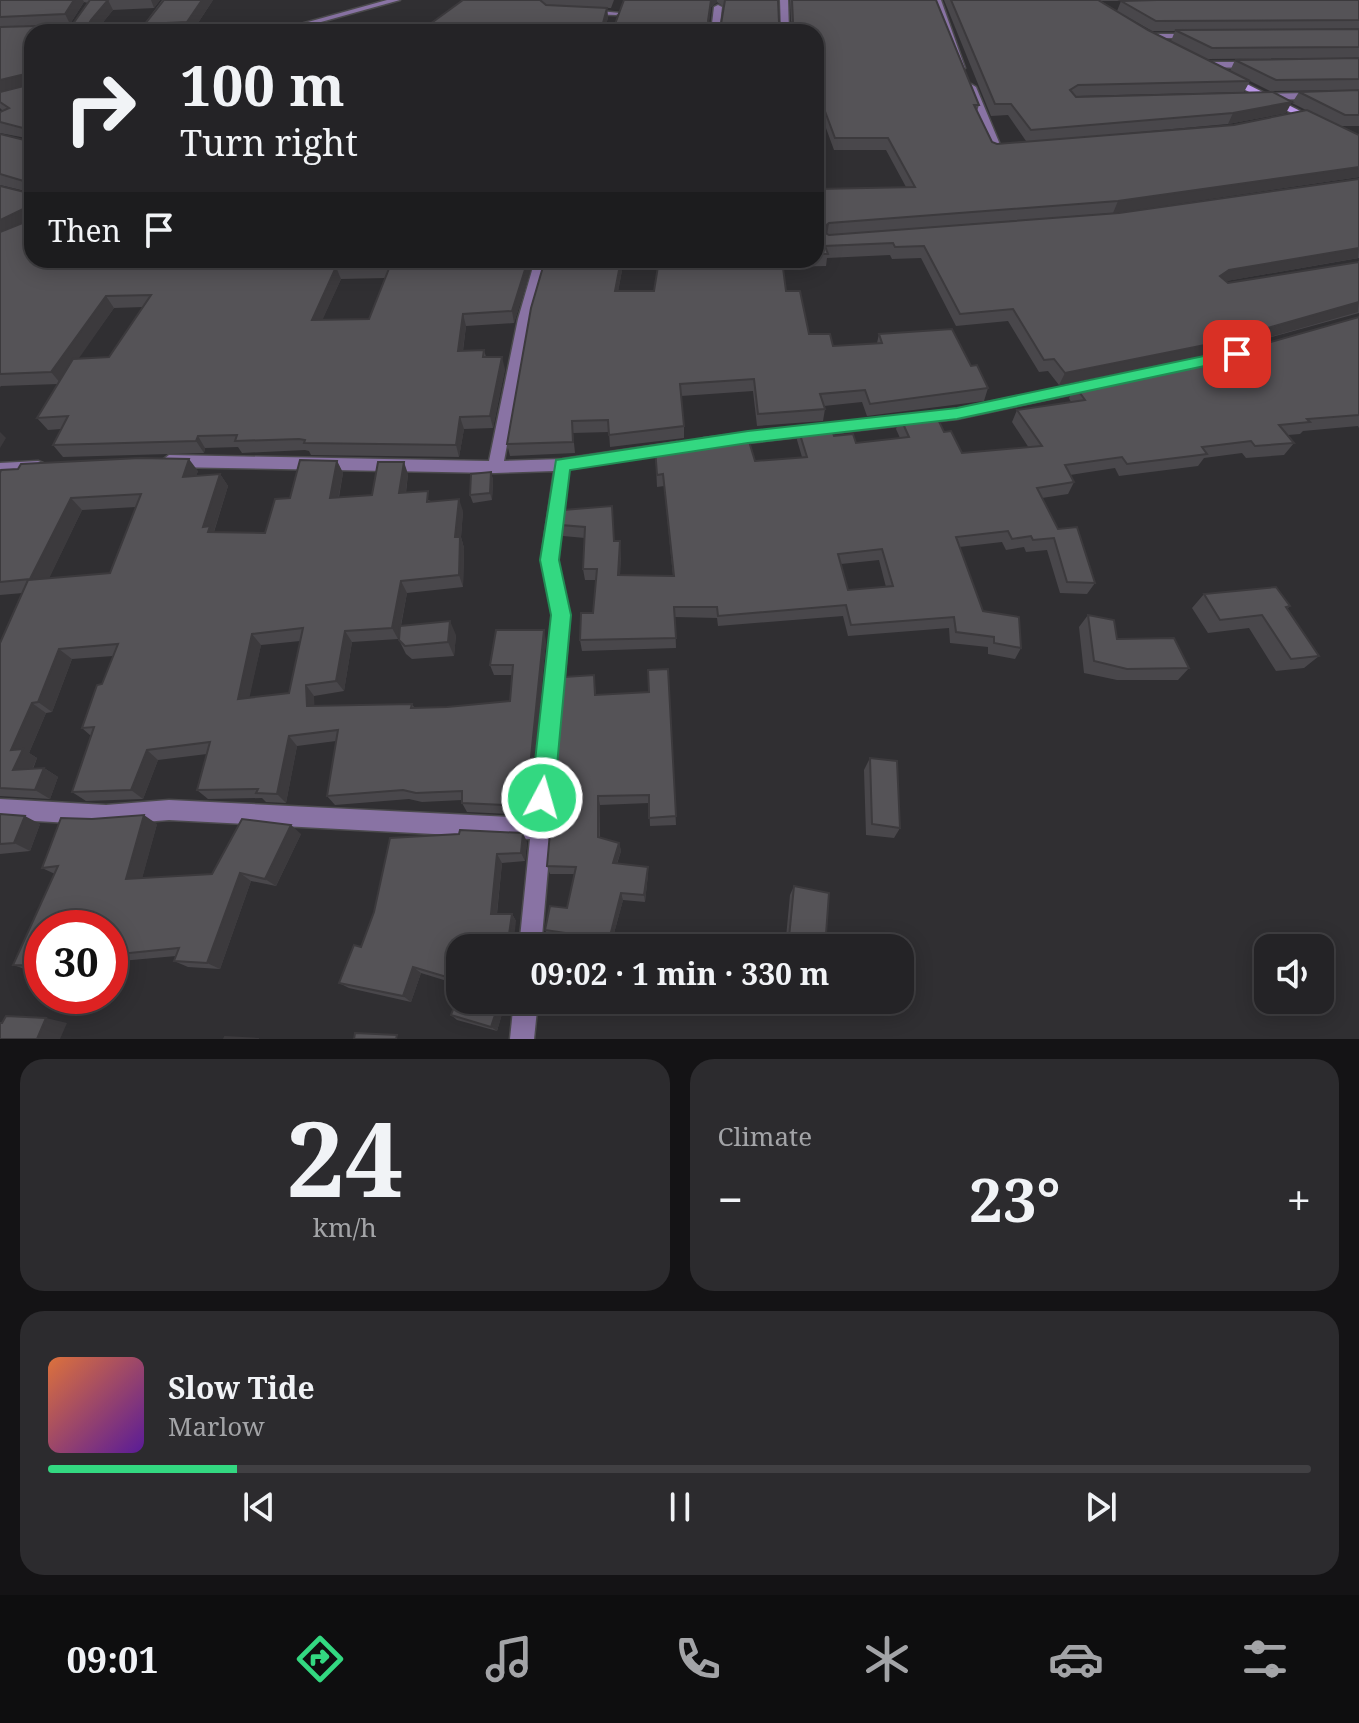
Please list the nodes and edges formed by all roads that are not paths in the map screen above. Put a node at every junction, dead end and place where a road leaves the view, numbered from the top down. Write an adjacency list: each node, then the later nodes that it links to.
1 (168, 0): 9 (street)
2 (396, 0): 10 (street)
3 (621, 0): 8 (street)
4 (784, 0): 13 (street)
5 (937, 0): 26 (street)
6 (718, 7): 12 (street)
7 (575, 11): 8 (street)
8 (616, 13): 11 (street)
9 (150, 24)
10 (306, 24)
11 (612, 24)
12 (716, 24)
13 (785, 24)
14 (1143, 33): 15 (street); 16 (street)
15 (1208, 36)
16 (1175, 51)
17 (1189, 58): 18 (street)
18 (1203, 65): 19 (street); 21 (street)
19 (1265, 65)
20 (1359, 95): 21 (street)
21 (1264, 96): 22 (street); 23 (street)
22 (1237, 97)
23 (1303, 116): 24 (street); 25 (street)
24 (1278, 120)
25 (1325, 126)
26 (1026, 148)
27 (539, 268): 32 (street)
28 (1107, 382): 30 (street)
29 (149, 461): 32 (street)
30 (562, 465): 32 (street); 35 (street)
31 (60, 466): 33 (street)
32 (495, 467)
33 (0, 469)
34 (0, 809): 35 (street)
35 (539, 829): 36 (street)
36 (531, 934)
37 (525, 1014): 38 (street)
38 (522, 1039)

